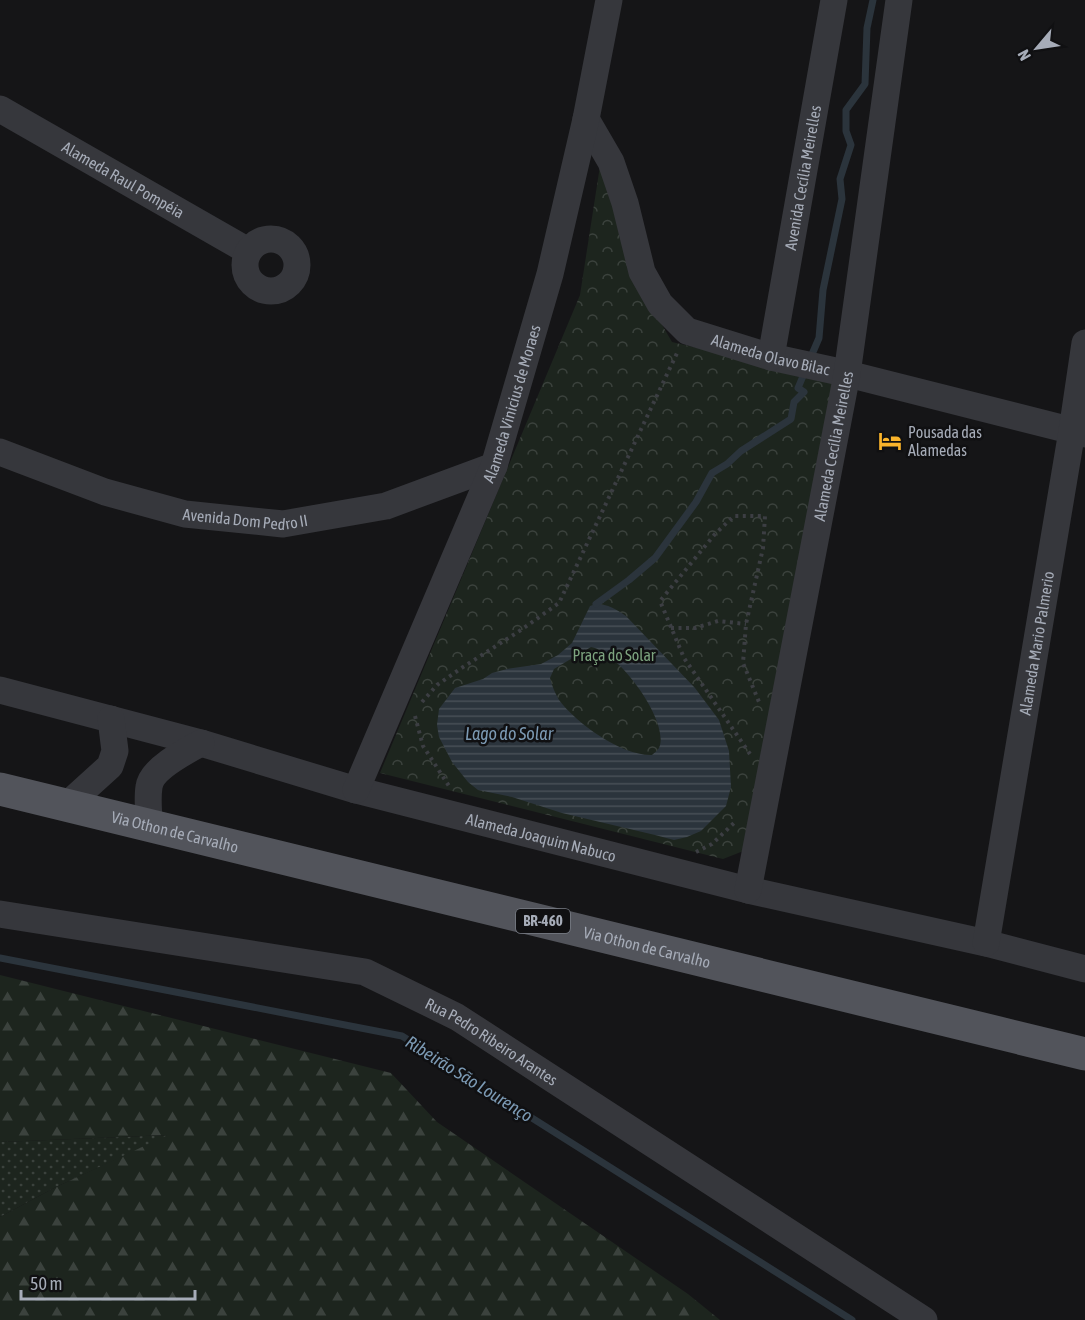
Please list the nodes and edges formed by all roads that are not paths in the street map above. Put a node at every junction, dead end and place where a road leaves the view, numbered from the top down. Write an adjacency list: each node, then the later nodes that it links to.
1 (609, 0): 5 (street, Alameda Vinicius de Moraes)
2 (834, 0): 8 (street, Avenida Cecília Meirelles)
3 (900, 0): 9 (street, Alameda Cecília Meirelles)
4 (0, 109): 6 (street, Alameda Raul Pompéia)
5 (586, 119): 8 (street, Alameda Olavo Bilac); 12 (street, Alameda Vinicius de Moraes)
6 (248, 250)
7 (1085, 343): 10 (street, Alameda Mario Palmerio)
8 (780, 359): 9 (street, Alameda Olavo Bilac)
9 (843, 373): 10 (street, Alameda Olavo Bilac); 20 (street, Alameda Cecília Meirelles)
10 (1079, 433): 22 (street, Alameda Mario Palmerio)
11 (0, 452): 12 (street, Avenida Dom Pedro II)
12 (494, 466): 17 (street, Alameda Vinicius de Moraes)
13 (0, 690): 14 (street, Alameda Joaquim Nabuco)
14 (111, 719): 15 (street, Alameda Joaquim Nabuco); 18 (street)
15 (201, 743): 17 (street, Alameda Joaquim Nabuco); 19 (street)
16 (0, 789): 18 (main road, Via Othon de Carvalho / BR-460)
17 (356, 790): 20 (street, Alameda Joaquim Nabuco)
18 (67, 805): 19 (main road, Via Othon de Carvalho / BR-460)
19 (149, 825): 24 (main road, Via Othon de Carvalho / BR-460)
20 (748, 890): 22 (street, Alameda Joaquim Nabuco)
21 (0, 914): 25 (street, Rua Pedro Ribeiro Arantes)
22 (986, 943): 23 (street, Alameda Joaquim Nabuco)
23 (1085, 969)
24 (1085, 1054)
25 (924, 1320)

